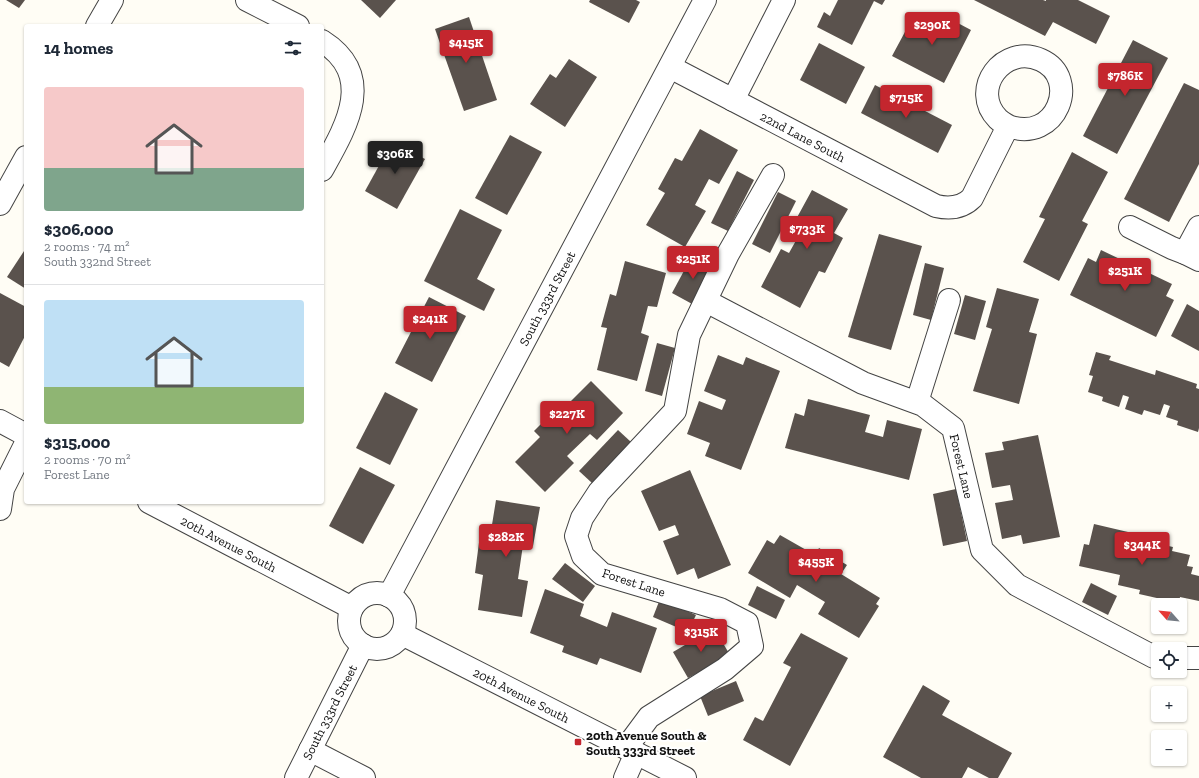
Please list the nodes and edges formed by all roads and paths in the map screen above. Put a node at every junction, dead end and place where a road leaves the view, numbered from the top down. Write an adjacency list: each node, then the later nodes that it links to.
1 (112, 0): 5 (street)
2 (247, 0): 6 (street)
3 (705, 0): 8 (street, South 333rd Street)
4 (784, 0): 9 (street)
5 (98, 24)
6 (294, 24)
7 (324, 43): 12 (street)
8 (670, 67): 9 (street, 22nd Lane South); 26 (street, South 333rd Street)
9 (734, 100): 10 (street, 22nd Lane South)
10 (1008, 126)
11 (24, 160): 14 (street)
12 (324, 167)
13 (773, 175): 19 (street, Forest Lane)
14 (0, 204)
15 (1130, 227): 17 (street)
16 (1199, 227): 17 (street)
17 (1192, 256)
18 (949, 300): 20 (street)
19 (706, 301): 20 (street, Forest Lane); 34 (street, Forest Lane)
20 (917, 402): 30 (street, Forest Lane)
21 (0, 421): 22 (street)
22 (24, 434)
23 (24, 447): 25 (street)
24 (153, 504): 27 (street, 20th Avenue South)
25 (0, 509)
26 (389, 596): 27 (street); 28 (street)
27 (352, 608): 29 (street)
28 (402, 634): 29 (street); 34 (street, 20th Avenue South)
29 (364, 645): 33 (street, South 333rd Street)
30 (1151, 655)
31 (1187, 658): 32 (street)
32 (1199, 658)
33 (310, 750): 35 (street, South 333rd Street); 36 (street)
34 (631, 751): 37 (street); 38 (street, 20th Avenue South)
35 (296, 778)
36 (364, 778)
37 (626, 778)
38 (685, 778)

